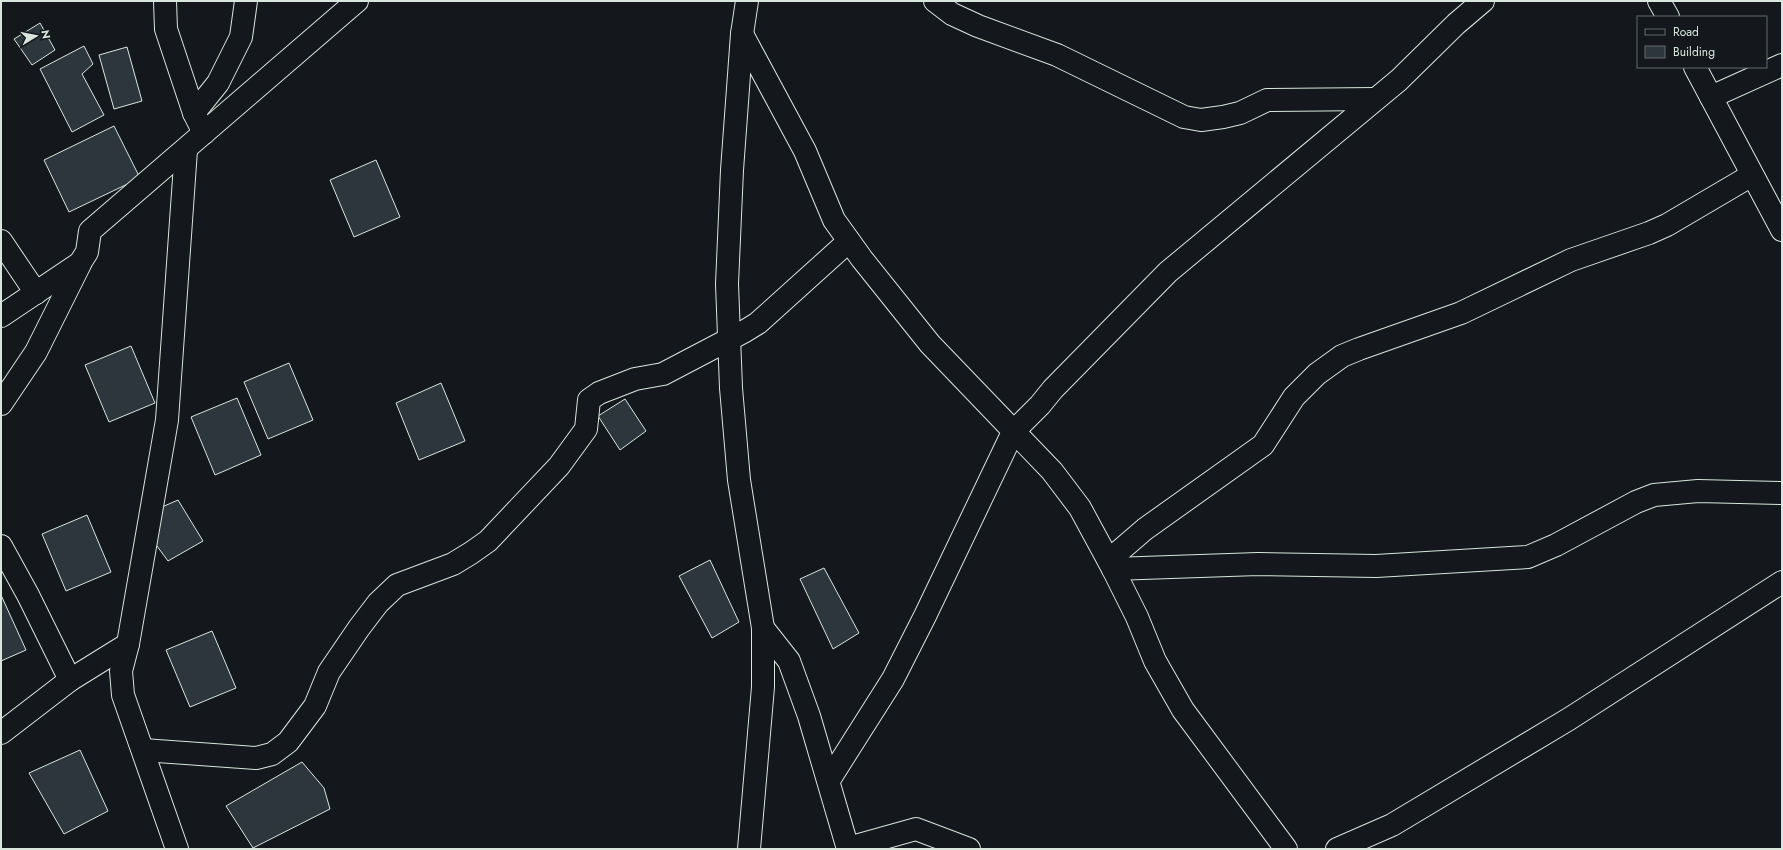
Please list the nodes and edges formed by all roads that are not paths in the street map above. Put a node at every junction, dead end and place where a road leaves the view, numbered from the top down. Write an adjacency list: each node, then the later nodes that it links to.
1 (165, 1): 12 (street)
2 (246, 1): 12 (street)
3 (357, 1): 13 (street)
4 (747, 1): 7 (street)
5 (934, 1): 11 (street)
6 (1483, 1): 11 (street)
7 (742, 34): 18 (street); 22 (street)
8 (1782, 65): 10 (street)
9 (1696, 68): 10 (street)
10 (1711, 97): 15 (street)
11 (1375, 100): 24 (street)
12 (194, 113): 13 (street)
13 (204, 133): 14 (street)
14 (186, 150): 19 (street); 30 (street)
15 (1752, 175): 16 (street); 27 (street)
16 (1780, 223)
17 (1, 241): 20 (street)
18 (849, 241): 22 (street); 24 (street)
19 (80, 263): 20 (street); 23 (street)
20 (36, 293): 21 (street)
21 (1, 316)
22 (729, 339): 29 (street); 33 (street)
23 (1, 404)
24 (1013, 432): 27 (street); 34 (street)
25 (1782, 493): 27 (street)
26 (1, 546): 31 (street)
27 (1111, 564): 39 (street)
28 (1782, 582): 40 (street)
29 (763, 628): 34 (street); 37 (street)
30 (128, 644): 31 (street); 33 (street)
31 (70, 680): 32 (street)
32 (1, 733)
33 (143, 750): 36 (street)
34 (829, 780): 35 (street)
35 (848, 848): 38 (street)
36 (177, 849)
37 (749, 849)
38 (969, 849)
39 (1286, 849)
40 (1337, 849)

